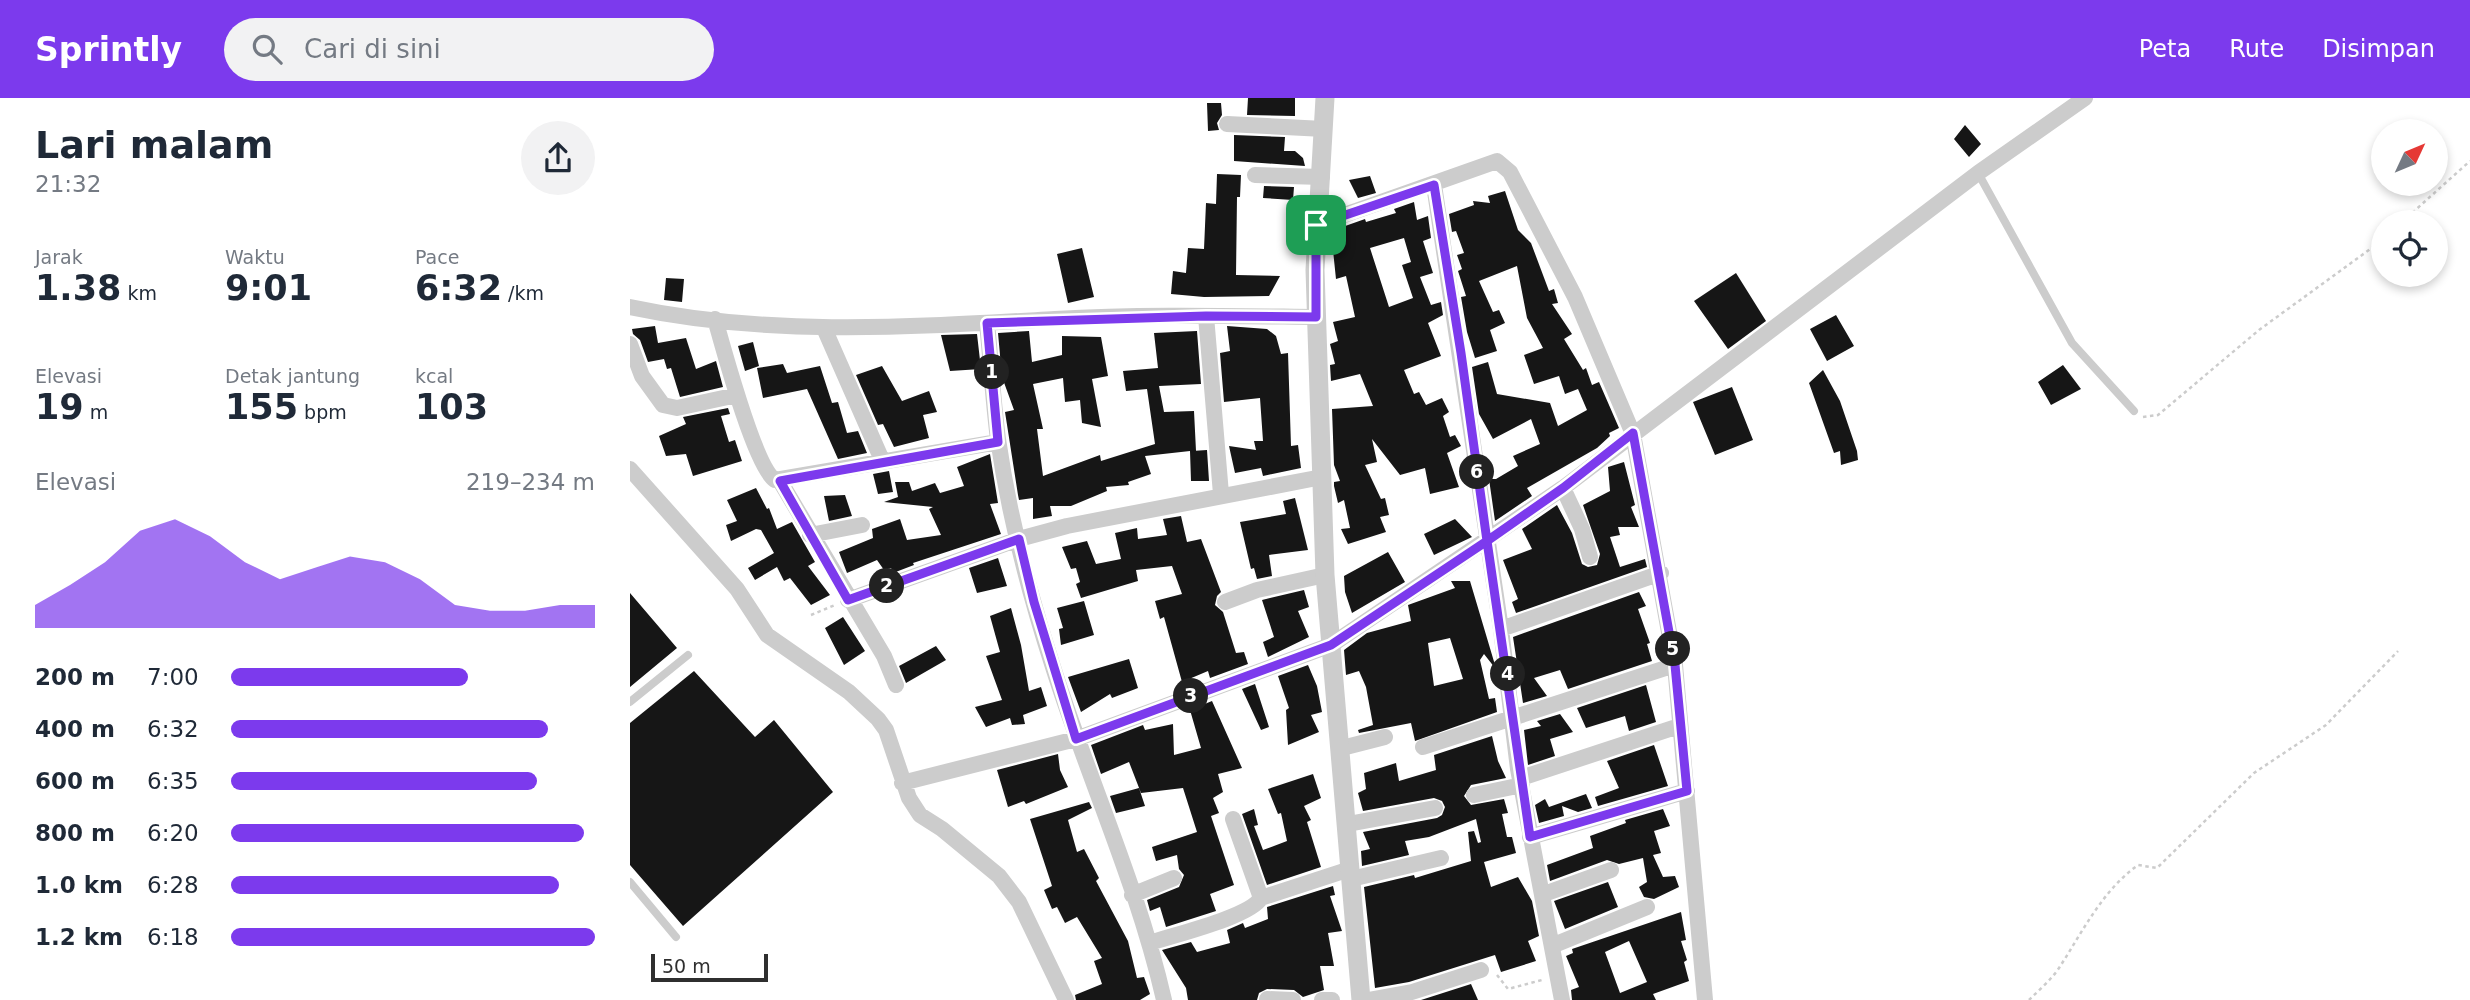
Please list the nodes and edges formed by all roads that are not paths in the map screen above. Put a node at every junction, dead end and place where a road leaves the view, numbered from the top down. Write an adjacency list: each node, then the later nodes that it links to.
1 (1325, 98): 4 (street)
2 (2085, 98): 5 (street)
3 (1227, 124): 4 (street)
4 (1324, 129): 7 (street)
5 (1978, 173): 18 (lane); 19 (street)
6 (1255, 175): 7 (street)
7 (1322, 177): 9 (street)
8 (1434, 185): 9 (street); 19 (street); 30 (street)
9 (1316, 225): 12 (street)
10 (630, 307): 13 (street)
11 (1206, 316): 12 (street); 14 (street); 26 (street)
12 (1316, 317): 23 (street)
13 (715, 319): 15 (street); 17 (street)
14 (987, 323): 15 (street); 20 (street)
15 (824, 328): 21 (street)
16 (630, 344): 17 (street)
17 (737, 396): 24 (street)
18 (2134, 411)
19 (1633, 433): 25 (street); 32 (street)
20 (998, 442): 21 (street); 29 (street)
21 (882, 460): 24 (street)
22 (630, 469): 49 (street)
23 (1322, 477): 26 (street); 33 (street)
24 (780, 481): 28 (street)
25 (1563, 488): 30 (street); 31 (street)
26 (1221, 494): 29 (street)
27 (862, 525): 28 (street)
28 (810, 535): 34 (street)
29 (1019, 539): 34 (street); 45 (street)
30 (1487, 541): 36 (street); 37 (street)
31 (1590, 557)
32 (1661, 573): 36 (street); 39 (street)
33 (1325, 575): 35 (street); 37 (street)
34 (848, 600): 40 (street)
35 (1224, 602)
36 (1501, 629): 42 (street)
37 (1331, 645): 45 (street); 47 (street)
38 (688, 655): 41 (lane)
39 (1675, 665): 42 (street); 43 (street)
40 (897, 685)
41 (630, 702)
42 (1513, 720): 46 (street); 48 (street)
43 (1679, 726): 48 (street); 50 (street)
44 (1385, 737): 47 (street)
45 (1076, 739): 49 (street); 62 (street)
46 (1423, 747)
47 (1342, 748): 54 (street)
48 (1521, 782): 51 (street); 55 (street)
49 (902, 783): 70 (street)
50 (1687, 791): 55 (street); 78 (street)
51 (1474, 795)
52 (1435, 808): 54 (street)
53 (1233, 819): 63 (street)
54 (1348, 824): 58 (street)
55 (1530, 837): 61 (street)
56 (1441, 858): 58 (street)
57 (1611, 870): 61 (street)
58 (1351, 874): 63 (street); 75 (street)
59 (1174, 878): 62 (street)
60 (630, 882): 65 (lane)
61 (1544, 894): 67 (street)
62 (1132, 895): 66 (street)
63 (1261, 898): 66 (street)
64 (1647, 907): 67 (street)
65 (676, 937)
66 (1150, 943): 71 (street)
67 (1554, 945): 77 (street)
68 (1481, 970): 76 (street)
69 (1267, 999): 72 (street)
70 (1066, 1000)
71 (1164, 1000)
72 (1293, 1000)
73 (1322, 1000): 74 (street)
74 (1332, 1000)
75 (1361, 1000)
76 (1368, 1000)
77 (1562, 1000)
78 (1705, 1000)

